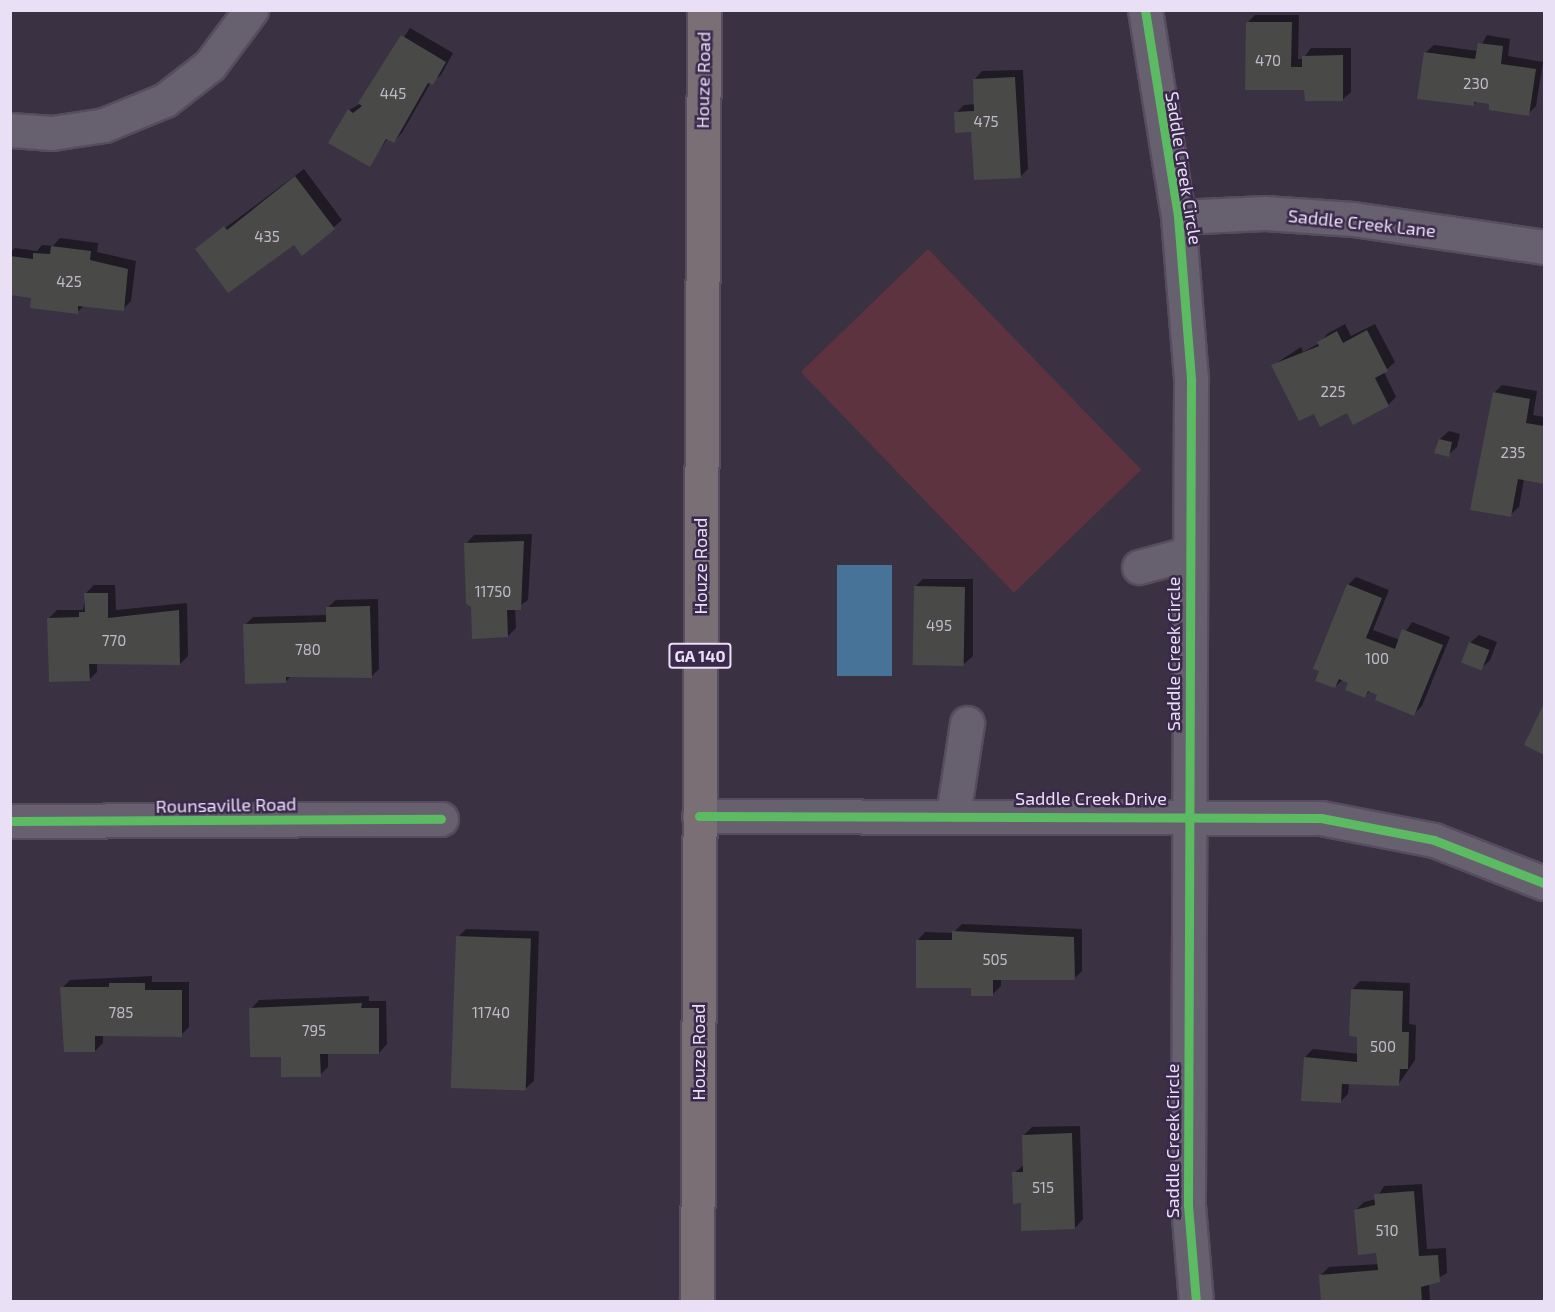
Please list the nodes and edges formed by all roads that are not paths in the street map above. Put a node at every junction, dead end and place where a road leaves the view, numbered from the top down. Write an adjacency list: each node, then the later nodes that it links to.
1 (251, 10): 4 (street)
2 (704, 10): 12 (main road, Houze Road / GA 140)
3 (1145, 10): 5 (street, Saddle Creek Circle)
4 (10, 130)
5 (1178, 217): 6 (street, Saddle Creek Lane); 7 (street, Saddle Creek Circle)
6 (1545, 247)
7 (1190, 553): 8 (street); 11 (street, Saddle Creek Circle)
8 (1139, 567)
9 (968, 723): 10 (street)
10 (953, 815): 11 (street, Saddle Creek Drive); 12 (street, Saddle Creek Drive)
11 (1189, 815): 15 (street, Saddle Creek Drive); 17 (street, Saddle Creek Circle)
12 (699, 816): 16 (main road, Houze Road / GA 140)
13 (441, 819): 14 (street, Rounsaville Road)
14 (10, 821)
15 (1545, 883)
16 (697, 1302)
17 (1196, 1302)

